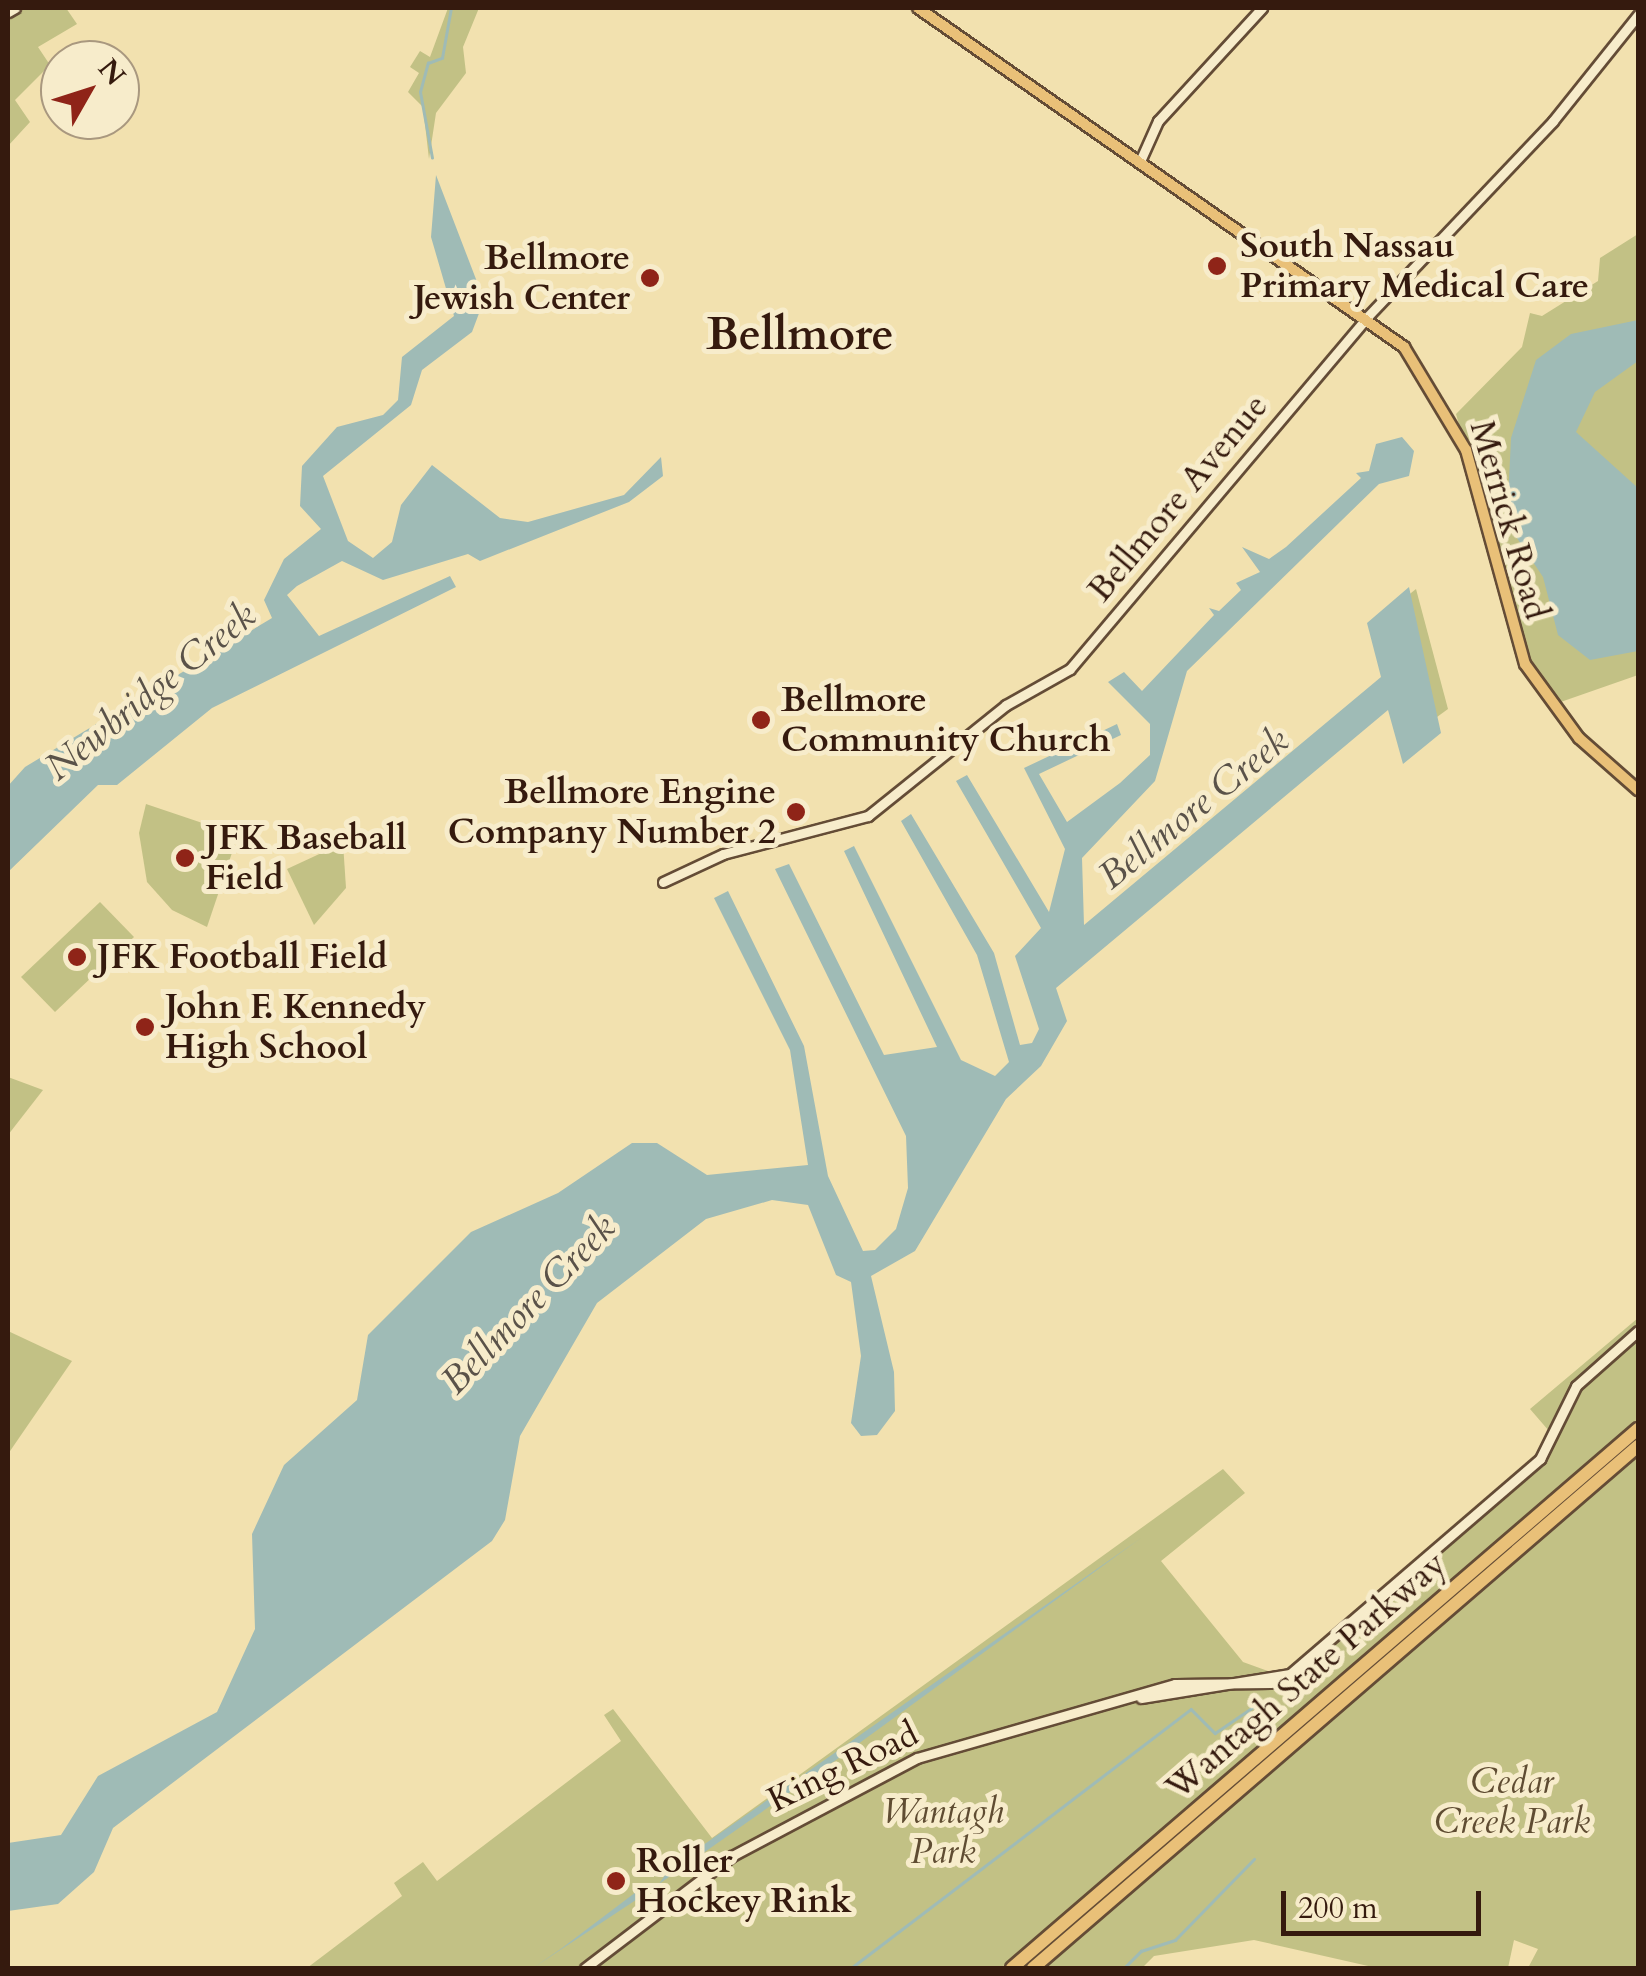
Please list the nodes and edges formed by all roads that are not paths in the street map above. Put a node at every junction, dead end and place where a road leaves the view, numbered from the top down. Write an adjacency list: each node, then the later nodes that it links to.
1 (15, 8): 4 (street)
2 (918, 8): 6 (main road, Merrick Road)
3 (1262, 8): 6 (street)
4 (8, 12)
5 (1638, 15): 7 (street, Bellmore Avenue)
6 (1141, 159): 7 (main road, Merrick Road)
7 (1369, 315): 8 (main road, Merrick Road); 9 (street, Bellmore Avenue)
8 (1638, 790)
9 (664, 882)
10 (1638, 1331): 13 (street, King Road)
11 (1638, 1429): 14 (highway, Wantagh State Parkway)
12 (1638, 1446): 15 (highway, Wantagh State Parkway)
13 (585, 1968)
14 (1012, 1968)
15 (1032, 1968)

